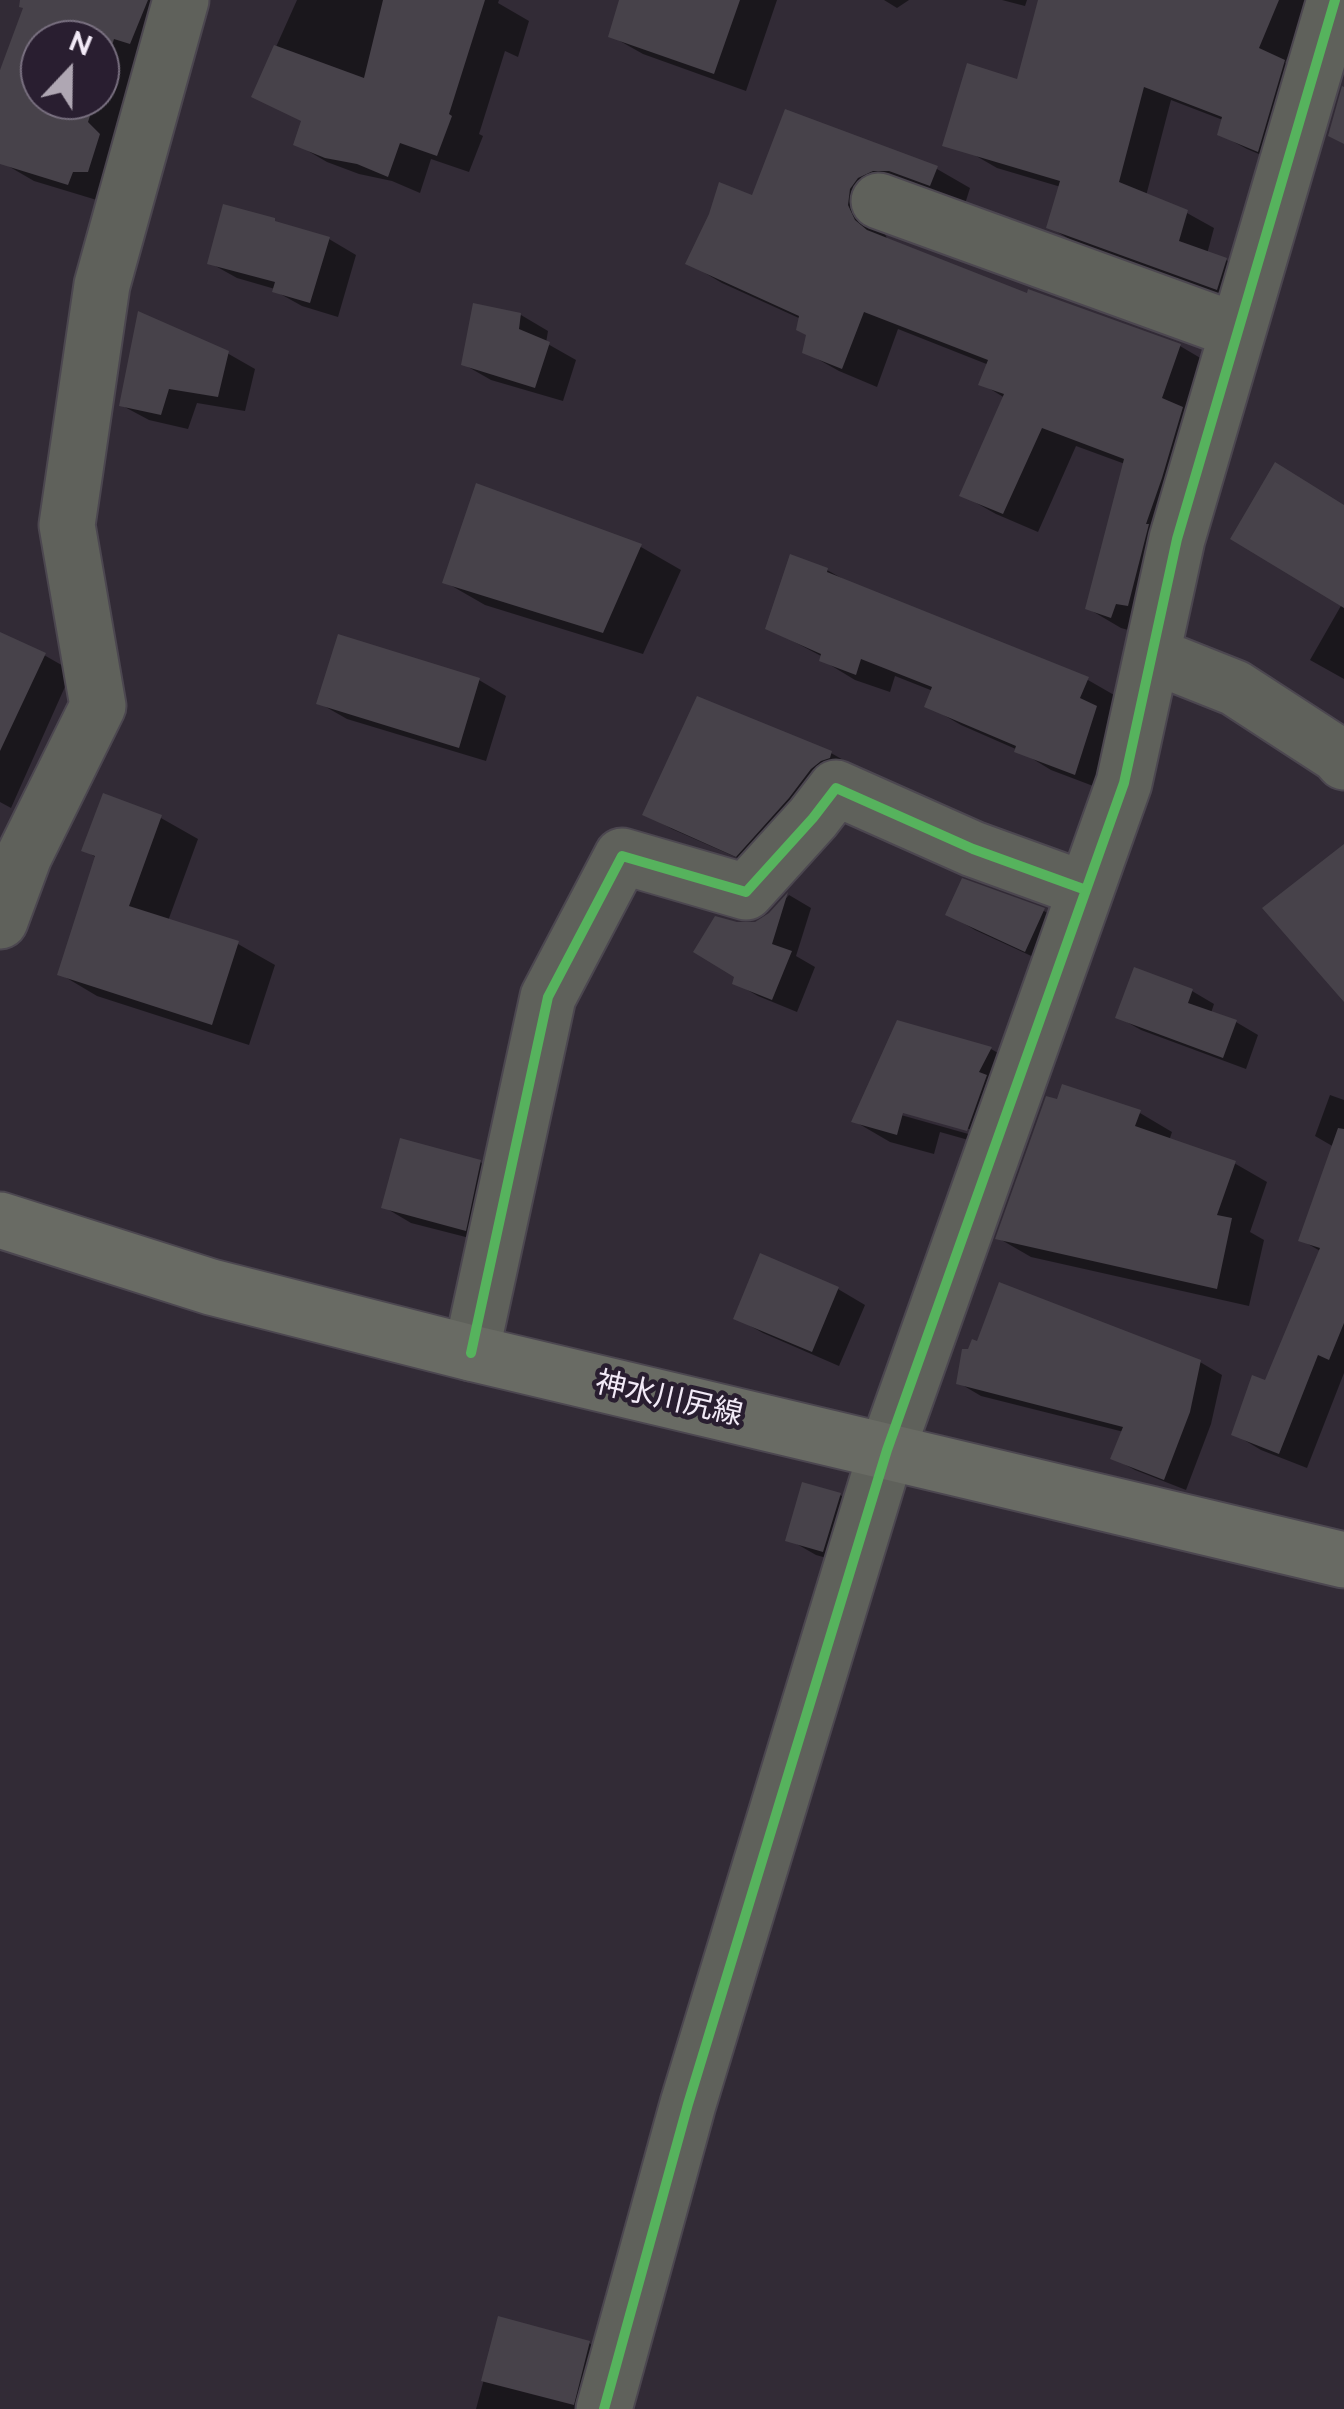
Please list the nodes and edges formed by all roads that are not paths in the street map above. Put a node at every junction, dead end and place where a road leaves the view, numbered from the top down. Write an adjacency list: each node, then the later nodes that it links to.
1 (182, 0): 8 (street)
2 (1335, 0): 4 (street)
3 (879, 201): 4 (street)
4 (1237, 330): 5 (street)
5 (1152, 655): 6 (street); 7 (street)
6 (1344, 762)
7 (1086, 890): 10 (street); 11 (street)
8 (0, 920)
9 (0, 1220): 10 (main road, 神水川尻線)
10 (472, 1353): 11 (main road, 神水川尻線)
11 (886, 1450): 12 (main road, 神水川尻線); 13 (street)
12 (1344, 1560)
13 (604, 2409)

